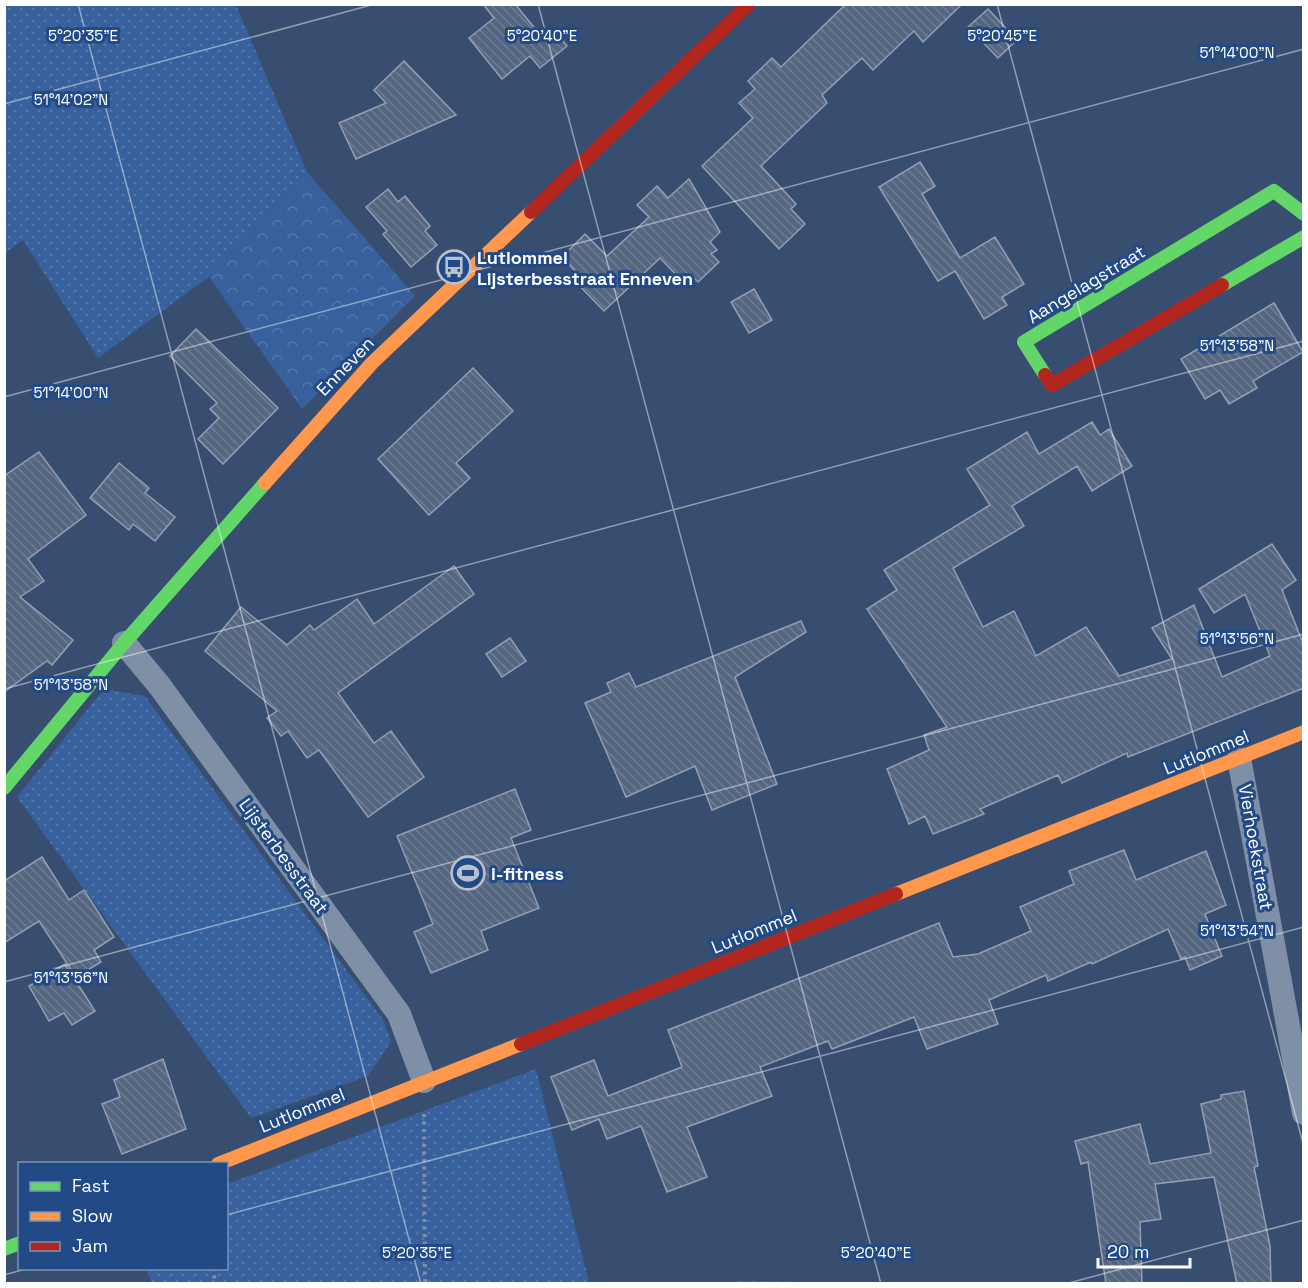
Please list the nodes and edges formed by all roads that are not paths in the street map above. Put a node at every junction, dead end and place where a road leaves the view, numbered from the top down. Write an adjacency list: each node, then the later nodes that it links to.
1 (749, 4): 4 (street, Enneven)
2 (1304, 214): 3 (street, Aangelagstraat)
3 (1304, 237)
4 (124, 643): 7 (street, Enneven); 8 (street, Lijsterbesstraat)
5 (1304, 732): 6 (street, Lutlommel)
6 (1239, 758): 8 (street, Lutlommel); 9 (street, Vierhoekstraat)
7 (4, 788)
8 (424, 1081): 10 (street, Lutlommel)
9 (1304, 1113)
10 (223, 1162)

